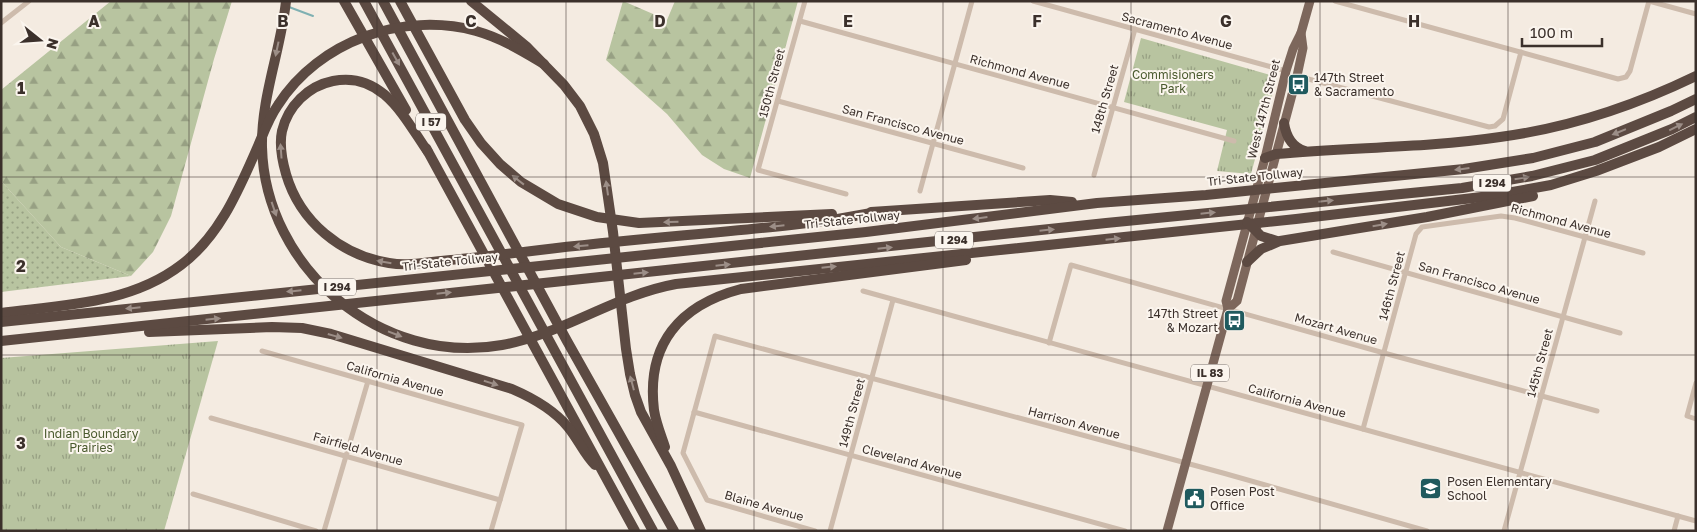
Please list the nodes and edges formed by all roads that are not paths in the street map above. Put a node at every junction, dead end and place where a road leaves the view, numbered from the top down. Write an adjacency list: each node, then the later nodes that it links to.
1 (28, 1): 16 (street)
2 (286, 1): 50 (highway, one-way to 50)
3 (344, 1): 34 (highway)
4 (364, 1): 91 (highway, I 57, one-way to 91)
5 (383, 1): 92 (highway, I 57)
6 (400, 1): 44 (highway, one-way to 6)
7 (471, 1): 20 (highway)
8 (805, 1): 15 (street, 150th Street)
9 (972, 1): 21 (street)
10 (1033, 1): 17 (street, Sacramento Avenue)
11 (1310, 1): 18 (main road, West 147th Street / IL 83)
12 (1335, 1): 19 (street)
13 (1649, 1): 14 (street); 19 (street)
14 (1696, 14)
15 (800, 21): 21 (street, Richmond Avenue); 26 (street, 150th Street)
16 (1, 23)
17 (1135, 29): 22 (street, Sacramento Avenue); 27 (street, 148th Street)
18 (1302, 33): 22 (main road, West 147th Street / IL 83); 23 (main road, West 147th Street / IL 83)
19 (1522, 52): 23 (street)
20 (544, 64): 58 (highway); 76 (highway, one-way to 20)
21 (955, 64): 27 (street, Richmond Avenue); 32 (street)
22 (1286, 71): 36 (main road, West 147th Street / IL 83)
23 (1297, 76): 29 (main road, West 147th Street / IL 83)
24 (1696, 76): 33 (highway)
25 (1696, 99): 43 (highway, Tri-State Tollway / I 294, one-way to 43)
26 (778, 101): 32 (street, San Francisco Avenue); 41 (street, 150th Street)
27 (1113, 108): 31 (street, Richmond Avenue); 39 (street, 148th Street)
28 (1696, 117): 61 (highway, I 294, one-way to 28)
29 (1284, 123): 33 (highway); 35 (main road, West 147th Street / IL 83)
30 (1696, 129): 38 (highway)
31 (1234, 142)
32 (933, 144): 37 (street, San Francisco Avenue); 40 (street)
33 (1308, 151): 35 (highway)
34 (428, 152): 44 (highway, one-way to 34); 82 (highway)
35 (1276, 154): 36 (highway); 46 (main road, West 147th Street / IL 83)
36 (1265, 158): 45 (main road, West 147th Street / IL 83)
37 (1023, 168)
38 (1596, 171): 49 (highway, one-way to 38); 50 (highway, one-way to 38)
39 (1094, 175)
40 (920, 191)
41 (846, 194)
42 (1595, 200): 48 (street, 145th Street)
43 (1098, 203): 44 (highway); 60 (highway, Tri-State Tollway / I 294, one-way to 60)
44 (877, 212)
45 (1247, 222): 46 (highway); 57 (main road, West 147th Street / IL 83)
46 (1256, 231): 49 (highway); 53 (main road, West 147th Street / IL 83)
47 (1416, 234): 48 (street, Richmond Avenue); 54 (street, 146th Street)
48 (1585, 237): 52 (street, Richmond Avenue); 59 (street, 145th Street)
49 (1280, 241): 53 (highway)
50 (1058, 244): 76 (highway)
51 (1333, 252): 54 (street, San Francisco Avenue)
52 (1643, 254)
53 (1247, 262): 57 (main road, West 147th Street / IL 83)
54 (1406, 273): 59 (street, San Francisco Avenue); 66 (street, 146th Street)
55 (863, 291): 56 (street, California Avenue)
56 (893, 300): 64 (street, California Avenue); 67 (street, 149th Street)
57 (1228, 309): 64 (street, Mozart Avenue); 66 (street, Mozart Avenue); 70 (main road, West 147th Street / IL 83)
58 (1, 313)
59 (1563, 317): 62 (street, San Francisco Avenue); 71 (street, 145th Street)
60 (1, 322)
61 (78, 333): 63 (highway, I 294); 82 (highway, one-way to 82)
62 (1620, 333)
63 (1, 341)
64 (1049, 343): 70 (street, California Avenue)
65 (262, 351): 68 (street, California Avenue)
66 (1384, 353): 71 (street, Mozart Avenue); 77 (street, 146th Street)
67 (872, 379): 73 (street, Harrison Avenue); 78 (street, 149th Street); 80 (street, Harrison Avenue)
68 (368, 381): 79 (street); 84 (street, California Avenue)
69 (1696, 383): 75 (street)
70 (1207, 386): 77 (street, California Avenue); 80 (main road, West 147th Street / IL 83)
71 (1541, 395): 72 (street, Mozart Avenue); 81 (street, 145th Street)
72 (1597, 410)
73 (694, 412): 78 (street, Cleveland Avenue); 94 (street, Blaine Avenue)
74 (211, 418): 79 (street, Fairfield Avenue)
75 (1696, 418)
76 (653, 427): 93 (highway)
77 (1363, 429): 81 (street, California Avenue)
78 (850, 455): 95 (street, 149th Street); 96 (street, Cleveland Avenue)
79 (346, 456): 84 (street, Fairfield Avenue); 88 (street)
80 (1185, 463): 97 (main road, West 147th Street / IL 83); 98 (street, Harrison Avenue)
81 (1520, 472): 85 (street, California Avenue); 99 (street, 145th Street)
82 (605, 474): 90 (highway)
83 (193, 494): 87 (street)
84 (500, 500): 89 (street)
85 (1678, 516): 86 (street, California Avenue); 100 (street)
86 (1696, 521)
87 (316, 531)
88 (324, 531)
89 (491, 531)
90 (635, 531)
91 (653, 531)
92 (674, 531)
93 (701, 531)
94 (815, 531)
95 (830, 531)
96 (1125, 531)
97 (1167, 531)
98 (1427, 531)
99 (1504, 531)
100 (1674, 531)

